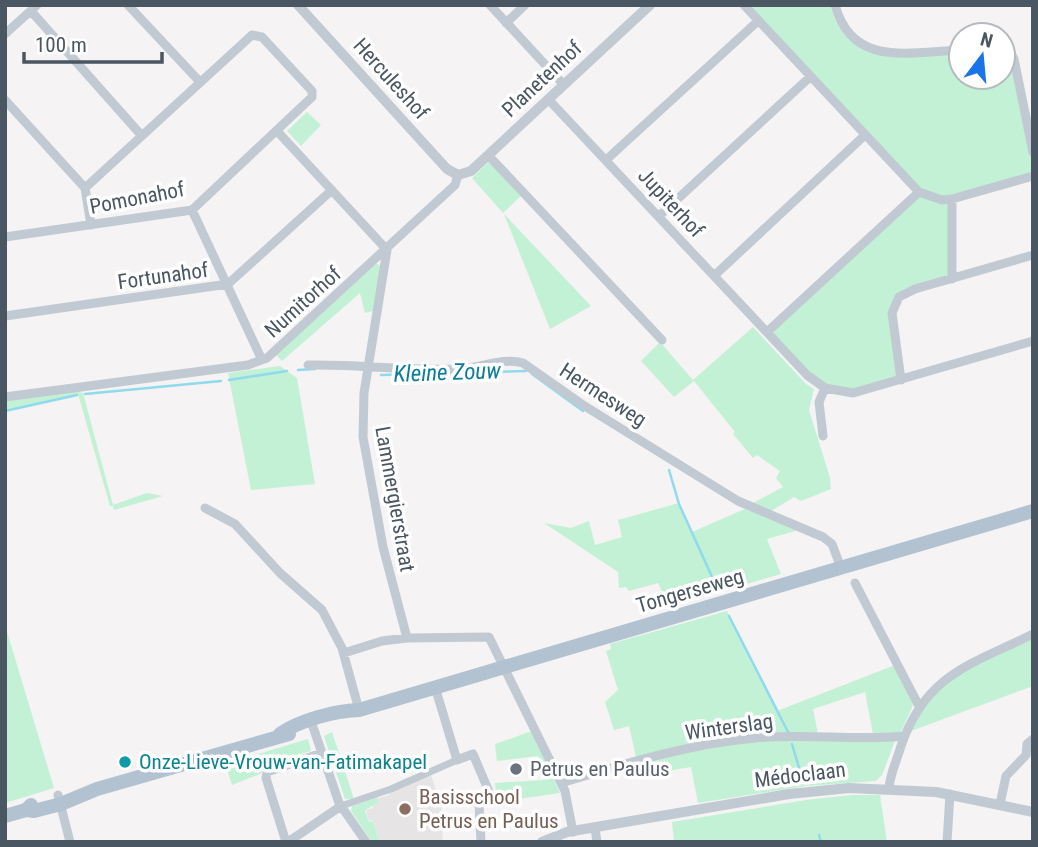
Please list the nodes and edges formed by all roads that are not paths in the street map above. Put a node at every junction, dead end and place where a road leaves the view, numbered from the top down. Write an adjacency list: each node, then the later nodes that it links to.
1 (128, 5): 15 (street)
2 (298, 5): 25 (street, Herculeshof)
3 (490, 5): 10 (street)
4 (525, 5): 10 (street)
5 (650, 5): 16 (street, Planetenhof)
6 (744, 5): 9 (street)
7 (835, 5): 12 (street)
8 (34, 8): 11 (street); 21 (street)
9 (758, 21): 14 (street); 24 (street)
10 (506, 23): 16 (street)
11 (5, 34)
12 (947, 51)
13 (1017, 74): 22 (street)
14 (810, 77): 20 (street); 32 (street)
15 (200, 82): 19 (street, Pomonahof); 21 (street)
16 (564, 85): 17 (street, Planetenhof)
17 (548, 99): 23 (street, Planetenhof); 24 (street, Jupiterhof)
18 (5, 100): 27 (street)
19 (277, 131): 28 (street); 31 (street, Pomonahof)
20 (865, 135): 29 (street); 37 (street)
21 (142, 136): 27 (street)
22 (1033, 152)
23 (488, 155): 25 (street, Planetenhof); 42 (street)
24 (606, 160): 32 (street, Jupiterhof)
25 (458, 174): 35 (street, Numitorhof)
26 (1033, 176): 30 (street)
27 (85, 188): 33 (street)
28 (332, 190): 35 (street); 39 (street, Fortunahof)
29 (919, 192): 30 (street); 41 (street)
30 (952, 199): 38 (street)
31 (192, 210): 33 (street, Pomonahof); 39 (street)
32 (659, 216): 37 (street, Jupiterhof)
33 (91, 225): 34 (street, Pomonahof)
34 (5, 237)
35 (387, 250): 44 (street, Numitorhof); 46 (street, Lammergierstraat)
36 (1033, 255): 38 (street)
37 (715, 275): 41 (street, Jupiterhof)
38 (952, 279): 47 (street)
39 (228, 284): 40 (street, Fortunahof); 44 (street)
40 (5, 316)
41 (767, 332): 48 (street, Jupiterhof)
42 (662, 340)
43 (1033, 341): 47 (street)
44 (262, 360): 49 (street, Numitorhof)
45 (308, 365): 46 (street, Hermesweg)
46 (368, 367): 53 (street, Hermesweg); 56 (street, Lammergierstraat)
47 (901, 380): 48 (street)
48 (825, 388): 50 (street)
49 (5, 397)
50 (824, 436)
51 (205, 508): 57 (street)
52 (1033, 512): 53 (main road, Tongerseweg)
53 (842, 568): 58 (main road, Tongerseweg)
54 (855, 583): 60 (street)
55 (1033, 634): 60 (street)
56 (407, 638): 57 (street); 58 (street)
57 (344, 653): 61 (street)
58 (504, 666): 59 (main road, Tongerseweg); 67 (street)
59 (435, 687): 61 (main road, Tongerseweg); 66 (street)
60 (919, 706): 63 (street)
61 (359, 710): 62 (main road, Tongerseweg)
62 (313, 724): 65 (street); 71 (main road, Tongerseweg)
63 (905, 736): 67 (street, Winterslag); 68 (street)
64 (1033, 738): 73 (street)
65 (323, 753): 74 (street); 80 (street)
66 (462, 758): 69 (street); 74 (street)
67 (561, 783): 78 (street)
68 (889, 788): 70 (street, Médoclaan); 77 (street, Médoclaan)
69 (489, 794)
70 (950, 794): 73 (street, Médoclaan); 85 (street)
71 (60, 800): 76 (main road, Tongerseweg); 79 (street)
72 (478, 803): 82 (street)
73 (999, 804): 75 (street, Médoclaan)
74 (341, 806): 80 (street); 81 (street)
75 (1033, 813)
76 (5, 816)
77 (595, 828): 78 (street, Médoclaan); 84 (street)
78 (573, 832): 83 (street, Médoclaan)
79 (70, 842)
80 (287, 842)
81 (366, 842)
82 (481, 842)
83 (542, 842)
84 (597, 842)
85 (947, 842)

